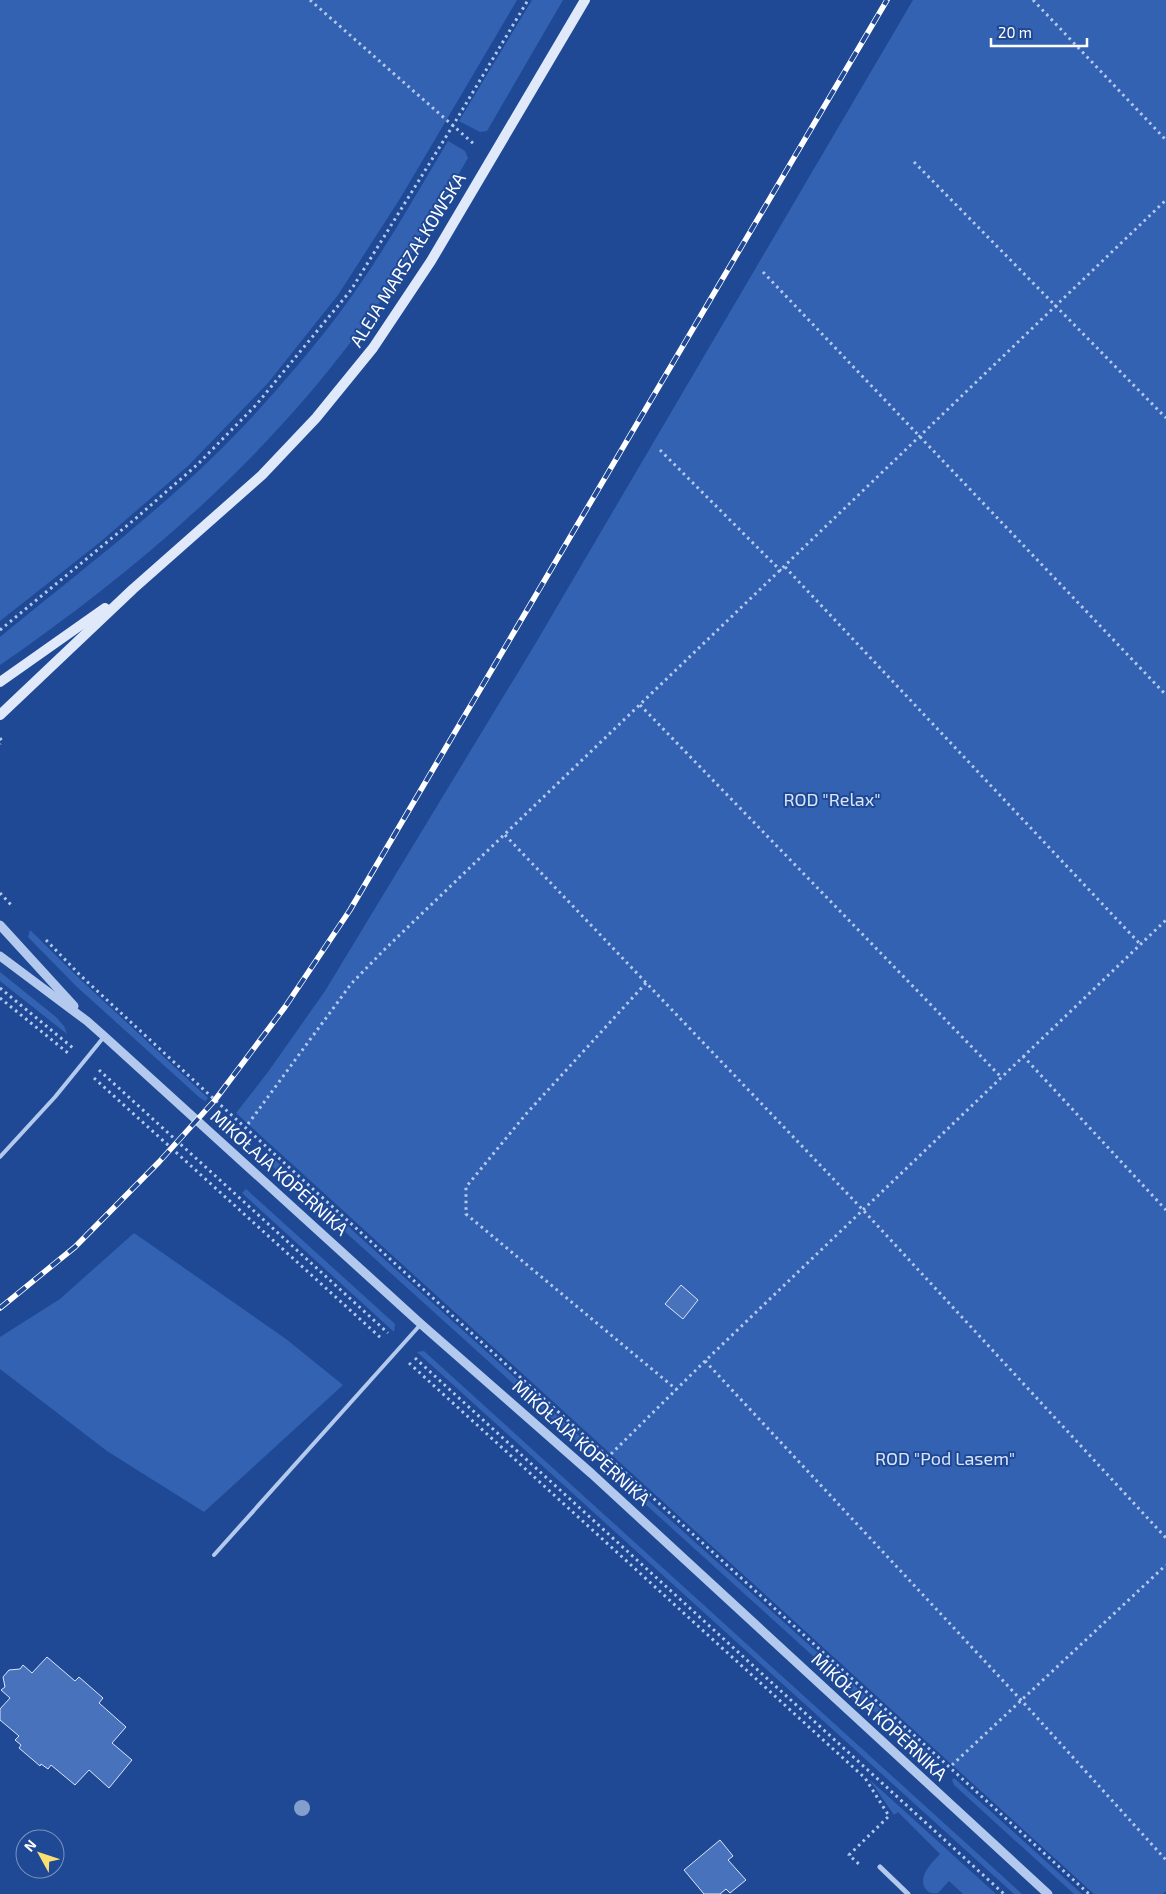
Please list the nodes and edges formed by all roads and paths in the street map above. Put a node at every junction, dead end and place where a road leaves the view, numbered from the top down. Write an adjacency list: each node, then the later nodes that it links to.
1 (310, 0): 5 (path)
2 (528, 0): 5 (path)
3 (585, 0): 7 (main road, ALEJA MARSZAŁKOWSKA)
4 (1033, 0): 6 (path)
5 (452, 127): 7 (path); 18 (path)
6 (1166, 140)
7 (490, 158): 17 (main road, ALEJA MARSZAŁKOWSKA)
8 (914, 162): 11 (path)
9 (1166, 200): 11 (path)
10 (763, 272): 13 (path)
11 (1056, 305): 12 (path); 13 (path)
12 (1166, 418)
13 (920, 436): 15 (path); 20 (path)
14 (660, 450): 16 (path)
15 (785, 567): 16 (path); 31 (path)
16 (781, 571): 21 (path)
17 (133, 589): 19 (main road, ALEJA MARSZAŁKOWSKA); 22 (main road, ALEJA MARSZAŁKOWSKA)
18 (0, 630)
19 (0, 682)
20 (1166, 695)
21 (640, 705): 25 (path); 41 (path)
22 (0, 714)
23 (0, 738): 24 (path)
24 (0, 744)
25 (505, 836): 33 (path); 42 (path)
26 (0, 893): 27 (path)
27 (19, 912)
28 (1166, 920): 31 (path)
29 (0, 925): 36 (street, MIKOŁAJA KOPERNIKA)
30 (44, 938): 63 (path)
31 (1141, 944): 38 (path)
32 (0, 956): 36 (street, MIKOŁAJA KOPERNIKA)
33 (646, 983): 44 (path); 50 (path)
34 (0, 988): 39 (path)
35 (0, 998): 40 (path)
36 (88, 1022): 37 (street, MIKOŁAJA KOPERNIKA)
37 (104, 1036): 39 (lane); 46 (street, MIKOŁAJA KOPERNIKA)
38 (1023, 1056): 41 (path); 45 (path)
39 (87, 1060): 40 (lane); 47 (path)
40 (81, 1066): 43 (lane); 48 (path)
41 (1001, 1077): 44 (path)
42 (248, 1124)
43 (0, 1156)
44 (863, 1210): 49 (path); 52 (path)
45 (1166, 1210)
46 (421, 1324): 47 (lane); 62 (street, MIKOŁAJA KOPERNIKA)
47 (402, 1346): 48 (lane); 61 (path)
48 (396, 1352): 53 (lane); 59 (path)
49 (705, 1361): 50 (path); 55 (path)
50 (677, 1390): 51 (path)
51 (611, 1454)
52 (1166, 1538)
53 (214, 1555)
54 (1166, 1566): 55 (path)
55 (1021, 1700): 56 (path); 57 (path)
56 (952, 1765)
57 (1166, 1860)
58 (880, 1867): 60 (street)
59 (862, 1868)
60 (908, 1894)
61 (1004, 1894)
62 (1048, 1894)
63 (1089, 1894)

